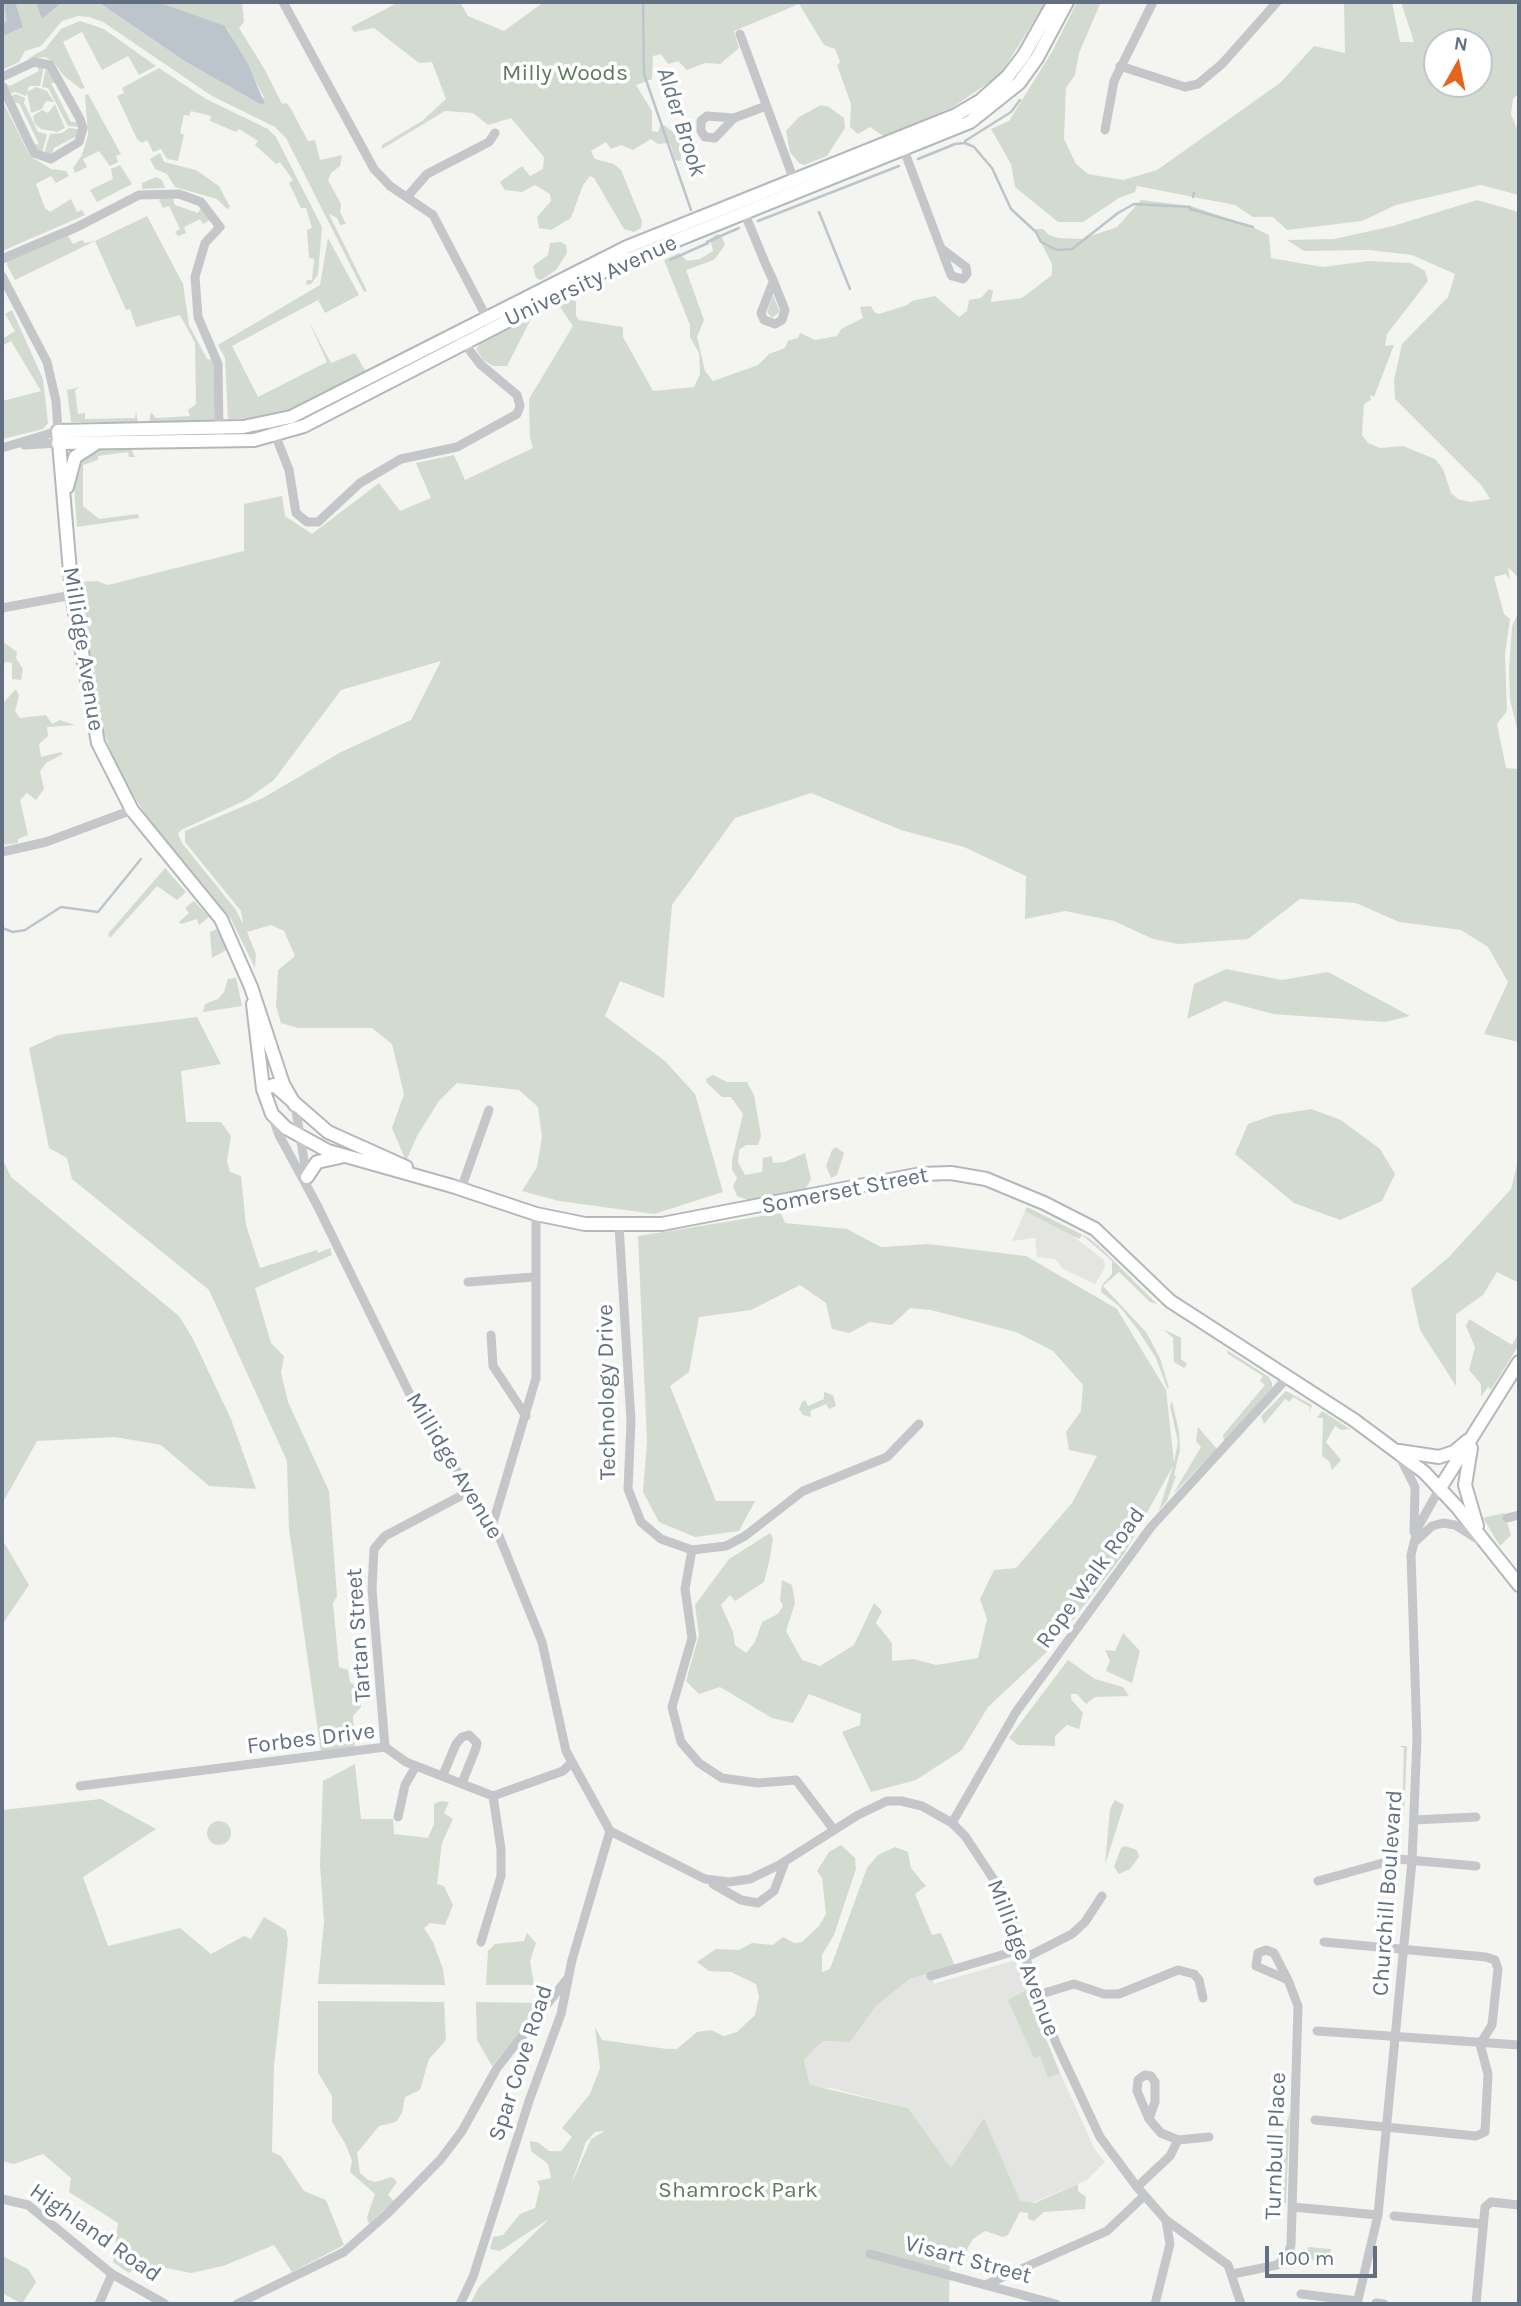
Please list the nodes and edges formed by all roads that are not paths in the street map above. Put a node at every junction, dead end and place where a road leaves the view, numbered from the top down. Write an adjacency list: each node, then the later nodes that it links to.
1 (297, 2): 6 (street)
2 (1054, 2): 15 (main road, University Avenue)
3 (1068, 2): 15 (main road, University Avenue)
4 (1153, 2): 8 (street)
5 (1277, 2): 8 (street)
6 (284, 5): 17 (street)
7 (740, 34): 11 (street)
8 (1120, 66): 13 (street)
9 (2, 78): 10 (street)
10 (2, 86)
11 (766, 106): 12 (street); 16 (street)
12 (734, 118)
13 (1105, 130)
14 (495, 133): 17 (street)
15 (902, 145): 16 (main road, University Avenue); 19 (street)
16 (796, 186): 18 (main road, University Avenue)
17 (407, 197): 23 (street)
18 (742, 208): 22 (street); 23 (main road, University Avenue)
19 (942, 249)
20 (2, 259): 27 (street)
21 (2, 276): 28 (street, Millidge Avenue)
22 (774, 282)
23 (489, 322): 24 (main road, University Avenue); 25 (main road, University Avenue)
24 (457, 332): 25 (street); 26 (main road, University Avenue)
25 (464, 344): 26 (main road, University Avenue); 26 (street)
26 (272, 430): 27 (main road, University Avenue)
27 (219, 434): 28 (main road, University Avenue); 29 (main road, University Avenue)
28 (58, 437): 29 (main road, University Avenue); 30 (street); 31 (main road, Millidge Avenue)
29 (101, 442): 31 (main road)
30 (5, 447)
31 (65, 522): 32 (main road, Millidge Avenue)
32 (72, 595): 33 (street); 34 (main road, Millidge Avenue)
33 (2, 608)
34 (132, 810): 35 (street); 36 (main road, Millidge Avenue)
35 (2, 852)
36 (251, 987): 37 (main road, Millidge Avenue); 38 (main road, Millidge Avenue)
37 (263, 1089): 38 (main road, Somerset Street); 40 (main road, Millidge Avenue)
38 (295, 1105): 41 (street, Millidge Avenue); 44 (main road, Somerset Street)
39 (489, 1110): 44 (street)
40 (272, 1114): 41 (main road, Somerset Street); 45 (street, Millidge Avenue)
41 (301, 1138): 42 (main road, Somerset Street); 43 (street, Millidge Avenue)
42 (347, 1158): 43 (main road); 44 (main road, Somerset Street)
43 (307, 1177): 45 (street, Millidge Avenue)
44 (456, 1188): 46 (main road, Somerset Street)
45 (316, 1203): 58 (street, Millidge Avenue)
46 (536, 1214): 47 (main road, Somerset Street); 48 (street)
47 (620, 1226): 52 (main road, Somerset Street); 65 (street, Technology Drive)
48 (534, 1277): 49 (street); 53 (street)
49 (468, 1282)
50 (491, 1335): 53 (street)
51 (1519, 1362): 55 (main road)
52 (1288, 1377): 56 (main road, Somerset Street); 77 (street, Rope Walk Road)
53 (526, 1416): 61 (street)
54 (919, 1424): 65 (street, Technology Drive)
55 (1475, 1434): 56 (main road); 57 (main road); 62 (main road)
56 (1396, 1451): 57 (main road, Somerset Street); 63 (street)
57 (1440, 1488): 62 (main road, Somerset Street); 63 (street, Churchill Boulevard)
58 (470, 1492): 61 (street, Millidge Avenue); 67 (street, Tartan Street)
59 (1519, 1515): 60 (street)
60 (1507, 1518)
61 (493, 1523): 68 (street, Millidge Avenue)
62 (1481, 1536): 64 (main road, Somerset Street)
63 (1412, 1547): 64 (street); 76 (street, Churchill Boulevard)
64 (1489, 1547): 66 (main road, Somerset Street)
65 (692, 1550): 78 (street)
66 (1519, 1586)
67 (386, 1747): 69 (street, Forbes Drive); 72 (street, Forbes Drive)
68 (571, 1762): 73 (street); 79 (street, Millidge Avenue)
69 (416, 1766): 70 (street, Forbes Drive); 74 (street)
70 (443, 1775): 71 (street, Forbes Drive); 71 (street)
71 (462, 1783): 73 (street, Forbes Drive)
72 (79, 1786)
73 (493, 1796): 86 (street)
74 (398, 1817)
75 (1476, 1817): 76 (street)
76 (1414, 1820): 81 (street, Churchill Boulevard)
77 (952, 1823): 78 (street, Millidge Avenue); 89 (street, Millidge Avenue)
78 (834, 1830): 80 (street, Millidge Avenue)
79 (610, 1831): 83 (street, Millidge Avenue); 91 (street, Spar Cove Road)
80 (785, 1861): 83 (street, Millidge Avenue); 83 (street, Millidge Avenue)
81 (1412, 1861): 82 (street); 84 (street); 88 (street, Churchill Boulevard)
82 (1476, 1866)
83 (705, 1879)
84 (1318, 1881)
85 (1102, 1896): 89 (street)
86 (481, 1942)
87 (1324, 1942): 88 (street)
88 (1404, 1949): 96 (street, Churchill Boulevard); 97 (street)
89 (1023, 1954): 90 (street); 93 (street, Millidge Avenue)
90 (931, 1976)
91 (568, 1978): 121 (street); 122 (street, Spar Cove Road)
92 (1288, 1980): 108 (street, Turnbull Place)
93 (1038, 1994): 94 (street); 104 (street, Millidge Avenue)
94 (1203, 1998)
95 (1317, 2031): 96 (street)
96 (1395, 2037): 97 (street); 101 (street, Churchill Boulevard)
97 (1480, 2044): 98 (street); 101 (street)
98 (1519, 2045)
99 (1149, 2119): 103 (street)
100 (1315, 2120): 101 (street)
101 (1387, 2127): 109 (street, Churchill Boulevard)
102 (1209, 2137): 103 (street)
103 (1178, 2140): 104 (street)
104 (1137, 2187): 105 (street, Millidge Avenue)
105 (1144, 2196): 111 (street, Millidge Avenue); 116 (street)
106 (2, 2199): 114 (street, Highland Road)
107 (1519, 2205): 112 (street)
108 (1293, 2207): 109 (street); 115 (street, Turnbull Place)
109 (1378, 2215): 118 (street, Churchill Boulevard)
110 (1394, 2216): 112 (street)
111 (1166, 2220): 115 (street, Millidge Avenue); 124 (street)
112 (1483, 2224): 128 (street)
113 (870, 2254): 116 (street, Visart Street)
114 (112, 2274): 119 (street); 120 (street, Highland Road)
115 (1233, 2274): 125 (street)
116 (985, 2285): 123 (street, Visart Street)
117 (1301, 2294): 118 (street)
118 (1357, 2303)
119 (99, 2304)
120 (165, 2304)
121 (237, 2304)
122 (460, 2304)
123 (1056, 2304)
124 (1155, 2304)
125 (1241, 2304)
126 (1376, 2304): 127 (street)
127 (1384, 2304)
128 (1476, 2304)

